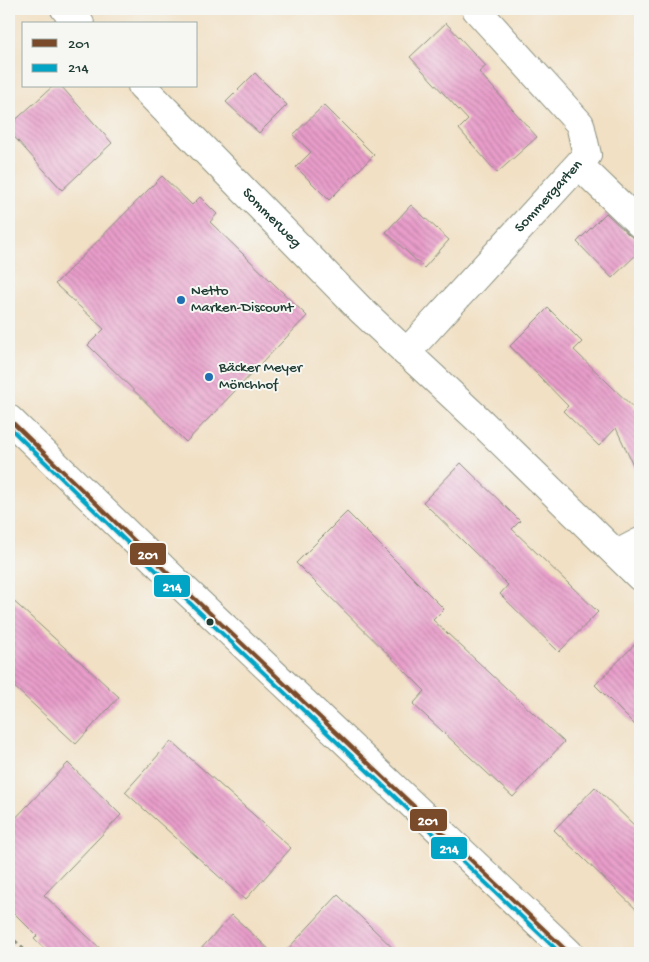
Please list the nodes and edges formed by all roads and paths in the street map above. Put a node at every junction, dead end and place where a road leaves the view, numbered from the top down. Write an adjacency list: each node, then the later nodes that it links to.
1 (65, 9): 3 (street)
2 (476, 9): 5 (street, Sommergarten)
3 (78, 22)
4 (144, 88): 7 (street, Sommerweg)
5 (579, 164): 6 (street); 7 (street, Sommergarten)
6 (640, 224)
7 (406, 353): 9 (street, Sommerweg)
8 (9, 419): 13 (street)
9 (629, 548): 10 (street, Sommerweg)
10 (640, 577)
11 (9, 936): 12 (path)
12 (28, 953)
13 (569, 953)

